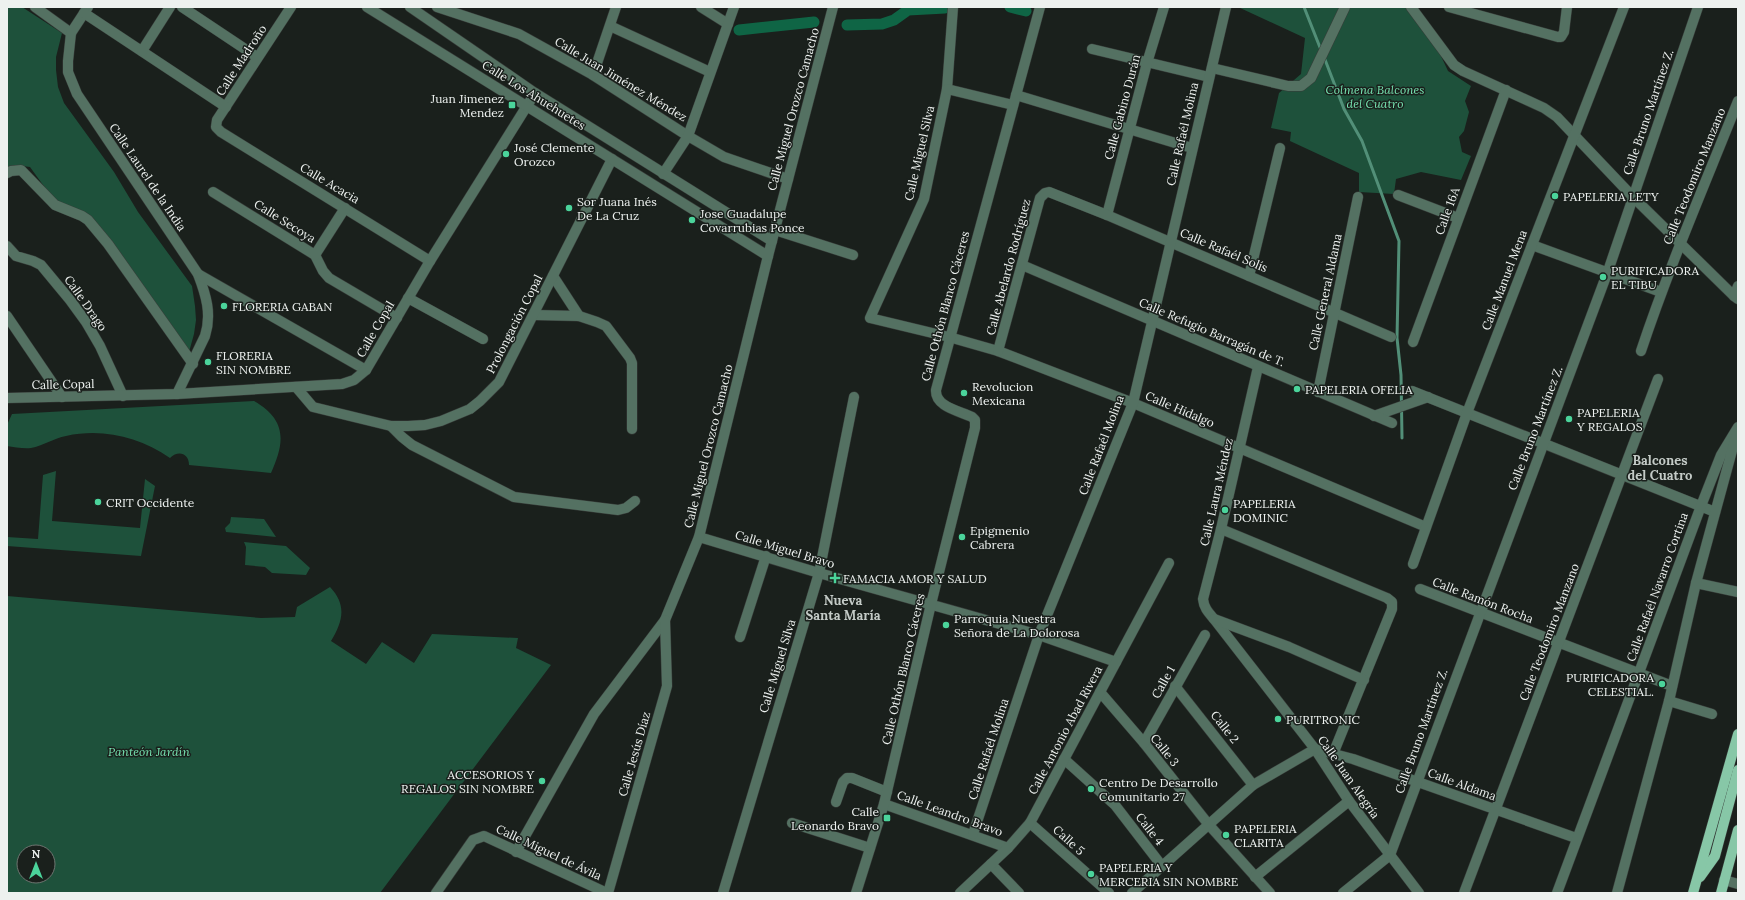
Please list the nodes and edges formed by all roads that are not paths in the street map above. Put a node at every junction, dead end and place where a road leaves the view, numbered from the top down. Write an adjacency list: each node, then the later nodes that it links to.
1 (35, 7): 25 (street)
2 (170, 7): 27 (street)
3 (182, 7): 28 (street)
4 (291, 7): 28 (street, Calle Madroño)
5 (367, 7): 38 (street, Calle Los Ahuehuetes)
6 (437, 7): 32 (street, Calle Juan Jiménez Méndez)
7 (701, 7): 23 (street)
8 (734, 7): 23 (street)
9 (833, 7): 49 (street, Calle Miguel Orozco Camacho)
10 (953, 7): 33 (street, Calle Miguel Silva)
11 (1040, 7): 36 (street, Calle Othón Blanco Cáceres)
12 (1164, 7): 29 (street, Calle Gabino Durán)
13 (1226, 7): 31 (street, Calle Rafaél Molina)
14 (1345, 7): 31 (street)
15 (1411, 7): 34 (street)
16 (1449, 7): 17 (street)
17 (1566, 7)
18 (1624, 7): 43 (street, Calle Manuel Mena)
19 (1698, 7): 54 (street, Calle Bruno Martínez Z.)
20 (614, 8): 24 (street)
21 (417, 9): 35 (street, Calle Los Ahuehuetes)
22 (86, 10): 25 (street, Calle Laurel de la India); 27 (street)
23 (728, 24): 30 (street)
24 (610, 26): 30 (street); 32 (street)
25 (71, 33): 70 (street, Calle Laurel de la India)
26 (1092, 49): 29 (street)
27 (142, 52): 39 (street)
28 (257, 57): 39 (street, Calle Madroño)
29 (1147, 63): 31 (street); 41 (street, Calle Gabino Durán)
30 (710, 72): 42 (street)
31 (1210, 73): 44 (street, Calle Rafaél Molina)
32 (593, 75): 42 (street, Calle Juan Jiménez Méndez)
33 (947, 89): 36 (street); 82 (street, Calle Miguel Silva)
34 (1506, 90): 43 (street); 57 (street, Calle 16A)
35 (535, 93): 38 (street, Calle Copal); 48 (street, Calle Los Ahuehuetes)
36 (1015, 100): 41 (street); 84 (street, Calle Othón Blanco Cáceres)
37 (1738, 101): 62 (street, Calle Teodomiro Manzano)
38 (527, 106): 46 (street, Calle Los Ahuehuetes); 67 (street, Calle Copal)
39 (226, 107): 40 (street, Calle Madroño)
40 (216, 127): 55 (street, Calle Acacia)
41 (1130, 129): 44 (street); 56 (street, Calle Gabino Durán)
42 (688, 136): 48 (street); 49 (street, Calle Juan Jiménez Méndez)
43 (1573, 136): 54 (street); 61 (street, Calle Manuel Mena)
44 (1192, 148): 60 (street, Calle Rafaél Molina)
45 (1280, 148): 72 (street)
46 (612, 159): 66 (street, Calle Los Ahuehuetes); 71 (street, Prolongación Copal)
47 (7, 173): 90 (street)
48 (663, 174): 59 (street, Calle Los Ahuehuetes)
49 (788, 179): 58 (street, Calle Miguel Orozco Camacho)
50 (213, 192): 65 (street, Calle Secoya)
51 (1045, 193): 56 (street, Calle Rafaél Solís); 68 (street, Calle Abelardo Rodríguez)
52 (1398, 195): 57 (street)
53 (1358, 197): 77 (street, Calle General Aldama)
54 (1633, 198): 62 (street); 69 (street, Calle Bruno Martínez Z.)
55 (345, 208): 65 (street); 67 (street, Calle Acacia)
56 (1107, 215): 60 (street, Calle Rafaél Solís)
57 (1458, 218): 87 (street, Calle 16A)
58 (775, 230): 59 (street, Calle Miguel Orozco Camacho); 64 (street)
59 (772, 241): 66 (street, Calle Miguel Orozco Camacho)
60 (1170, 241): 72 (street, Calle Rafaél Solís); 83 (street, Calle Rafaél Molina)
61 (1532, 245): 69 (street); 104 (street, Calle Manuel Mena)
62 (1681, 245): 74 (street, Calle Teodomiro Manzano); 76 (street)
63 (7, 246): 98 (street, Calle Drago)
64 (853, 255)
65 (315, 256): 81 (street, Calle Secoya)
66 (768, 256): 118 (street, Calle Miguel Orozco Camacho)
67 (430, 261): 75 (street, Calle Copal)
68 (1022, 265): 83 (street, Calle Refugio Barragán de T.); 88 (street, Calle Abelardo Rodríguez)
69 (1608, 272): 74 (street); 110 (street, Calle Bruno Martínez Z.)
70 (198, 274): 90 (street, Calle Laurel de la India); 92 (street)
71 (553, 276): 78 (street, Prolongación Copal); 80 (street)
72 (1249, 276): 77 (street, Calle Rafaél Solís)
73 (1738, 286): 76 (street)
74 (1661, 292): 89 (street, Calle Teodomiro Manzano)
75 (408, 298): 81 (street, Calle Copal); 86 (street)
76 (1736, 298)
77 (1334, 313): 85 (street, Calle Rafaél Solís); 96 (street, Calle General Aldama)
78 (534, 315): 80 (street); 107 (street, Prolongación Copal)
79 (7, 316): 99 (street)
80 (578, 316): 109 (street)
81 (397, 318): 92 (street, Calle Copal)
82 (870, 318): 84 (street, Calle Hidalgo)
83 (1152, 321): 91 (street, Calle Refugio Barragán de T.); 103 (street, Calle Rafaél Molina)
84 (949, 337): 88 (street, Calle Hidalgo); 126 (street, Calle Othón Blanco Cáceres)
85 (1391, 337)
86 (483, 339)
87 (1413, 342)
88 (998, 351): 103 (street, Calle Hidalgo)
89 (1641, 351)
90 (193, 364): 97 (street, Calle Laurel de la India)
91 (1258, 367): 96 (street, Calle Refugio Barragán de T.); 111 (street, Calle Laura Méndez)
92 (366, 370): 94 (street, Calle Copal)
93 (1658, 379): 112 (street, Calle Teodomiro Manzano)
94 (296, 388): 97 (street, Calle Copal); 107 (street, Prolongación Copal)
95 (1412, 391): 102 (street)
96 (1318, 392): 105 (street, Calle Refugio Barragán de T.)
97 (177, 394): 98 (street, Calle Copal)
98 (123, 396): 99 (street, Calle Copal)
99 (62, 397): 101 (street, Calle Copal)
100 (854, 397): 122 (street, Calle Miguel Silva)
101 (7, 398)
102 (1425, 398): 104 (street); 105 (street)
103 (1133, 403): 111 (street, Calle Hidalgo); 130 (street, Calle Rafaél Molina)
104 (1467, 413): 110 (street); 116 (street, Calle Manuel Mena)
105 (1378, 415): 106 (street, Calle Refugio Barragán de T.)
106 (1392, 423)
107 (391, 426): 113 (street)
108 (1738, 428): 114 (street, Calle Rafaél Navarro Cortina); 115 (street, Calle Rafaél Navarro Cortina)
109 (632, 429)
110 (1543, 443): 112 (street); 127 (street, Calle Bruno Martínez Z.)
111 (1240, 448): 116 (street, Calle Hidalgo); 117 (street, Calle Laura Méndez)
112 (1622, 475): 114 (street); 133 (street, Calle Teodomiro Manzano)
113 (635, 501)
114 (1701, 506): 115 (street); 135 (street, Calle Rafaél Navarro Cortina)
115 (1715, 512): 123 (street, Calle Rafaél Navarro Cortina)
116 (1426, 528): 121 (street, Calle Manuel Mena)
117 (1222, 529): 128 (street, Calle Laura Méndez); 136 (street)
118 (699, 537): 119 (street, Calle Miguel Bravo); 129 (street, Calle Miguel Orozco Camacho)
119 (766, 556): 122 (street, Calle Miguel Bravo); 132 (street)
120 (1168, 563): 134 (street, Calle Antonio Abad Rivera)
121 (1413, 564)
122 (819, 573): 126 (street, Calle Miguel Bravo); 173 (street, Calle Miguel Silva)
123 (1696, 583): 125 (street); 138 (street, Calle Rafaél Navarro Cortina)
124 (1420, 589): 127 (street, Calle Ramón Rocha)
125 (1738, 592)
126 (931, 604): 130 (street, Calle Miguel Bravo); 150 (street, Calle Othón Blanco Cáceres)
127 (1480, 612): 133 (street, Calle Ramón Rocha); 148 (street, Calle Bruno Martínez Z.)
128 (1214, 619): 136 (street); 144 (street, Calle Juan Alegría)
129 (665, 620): 163 (street, Calle Miguel Orozco Camacho); 172 (street, Calle Jesús Díaz)
130 (1039, 635): 134 (street, Calle Miguel Bravo); 159 (street, Calle Rafaél Molina)
131 (1205, 635): 137 (street, Calle 1)
132 (740, 638)
133 (1559, 643): 135 (street, Calle Ramón Rocha); 154 (street, Calle Teodomiro Manzano)
134 (1116, 662): 139 (street, Calle Antonio Abad Rivera)
135 (1639, 674): 138 (street, Calle Ramón Rocha); 160 (street, Calle Rafaél Navarro Cortina)
136 (1364, 680): 145 (street)
137 (1175, 686): 143 (street, Calle 1); 149 (street, Calle 2)
138 (1672, 686): 140 (street, Calle Rafaél Navarro Cortina)
139 (1100, 692): 143 (street, Calle 3); 146 (street, Calle Antonio Abad Rivera)
140 (1669, 701): 141 (street); 184 (street, Calle Rafaél Navarro Cortina)
141 (1712, 714)
142 (1738, 734): 170 (main road)
143 (1144, 743): 157 (street, Calle 3)
144 (1315, 749): 145 (street, Calle Aldama); 149 (street); 151 (street, Calle Juan Alegría)
145 (1333, 754): 148 (street, Calle Aldama)
146 (1064, 759): 156 (street, Calle Antonio Abad Rivera); 166 (street, Calle 4)
147 (1738, 770): 170 (main road)
148 (1416, 782): 154 (street, Calle Aldama); 164 (street, Calle Bruno Martínez Z.)
149 (1254, 785): 157 (street)
150 (887, 792): 152 (street); 153 (street, Calle Othón Blanco Cáceres)
151 (1349, 801): 164 (street, Calle Juan Alegría); 167 (street)
152 (836, 802)
153 (884, 804): 159 (street, Calle Leandro Bravo); 161 (street, Calle Othón Blanco Cáceres)
154 (1496, 810): 160 (street, Calle Aldama); 182 (street, Calle Teodomiro Manzano)
155 (792, 823): 161 (street)
156 (1030, 823): 162 (street, Calle Antonio Abad Rivera); 177 (street, Calle 5)
157 (1209, 825): 166 (street); 167 (street, Calle 3)
158 (1738, 830): 168 (main road)
159 (973, 834): 162 (street, Calle Leandro Bravo)
160 (1576, 838): 183 (street, Calle Rafaél Navarro Cortina)
161 (870, 848): 174 (street, Calle Othón Blanco Cáceres)
162 (1008, 848): 165 (street, Calle Antonio Abad Rivera)
163 (516, 852): 171 (street, Calle Miguel de Ávila); 172 (street, Calle Miguel de Ávila)
164 (1390, 855): 180 (street); 181 (street, Calle Juan Alegría)
165 (991, 864): 175 (street, Calle Antonio Abad Rivera); 176 (street)
166 (1162, 866): 178 (street)
167 (1255, 877): 179 (street, Calle 3)
168 (1724, 880): 169 (street); 185 (main road)
169 (1738, 884)
170 (1695, 888)
171 (436, 893)
172 (607, 893)
173 (723, 893)
174 (856, 893)
175 (960, 893)
176 (1019, 893)
177 (1109, 893)
178 (1132, 893)
179 (1270, 893)
180 (1343, 893)
181 (1419, 893)
182 (1464, 893)
183 (1557, 893)
184 (1617, 893)
185 (1721, 893)

